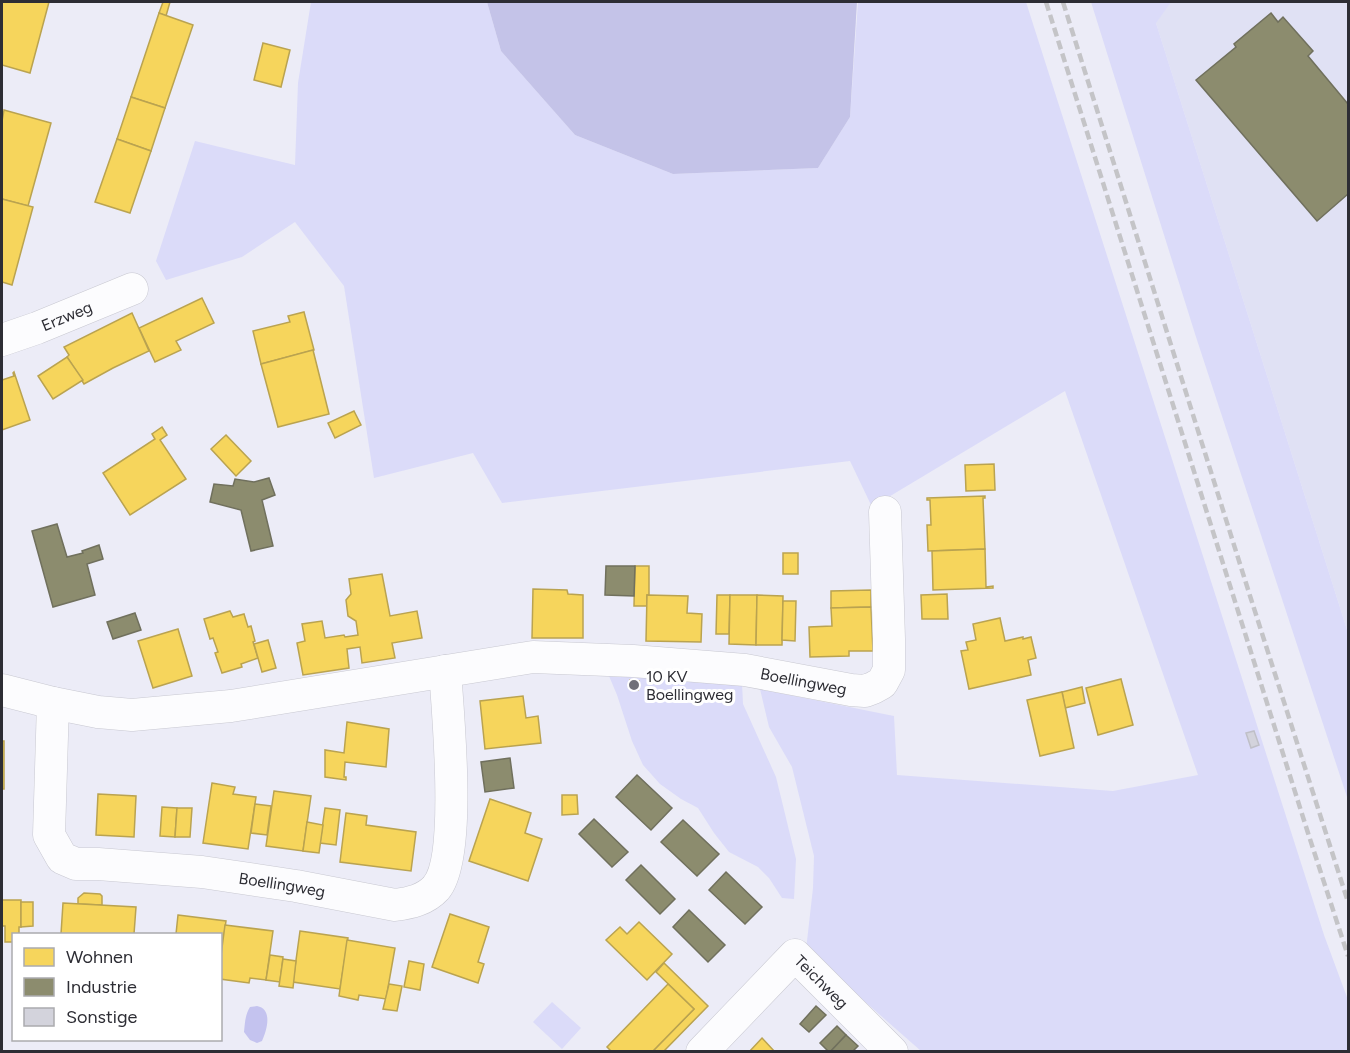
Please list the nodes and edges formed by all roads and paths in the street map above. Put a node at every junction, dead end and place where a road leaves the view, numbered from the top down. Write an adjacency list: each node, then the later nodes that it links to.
1 (132, 289): 2 (street, Erzweg)
2 (2, 340)
3 (885, 512): 4 (street, Boellingweg)
4 (445, 671): 6 (street, Boellingweg); 6 (street, Boellingweg)
5 (2, 690): 6 (street, Boellingweg)
6 (53, 703)
7 (702, 1052): 8 (street, Teichweg)
8 (892, 1052)

